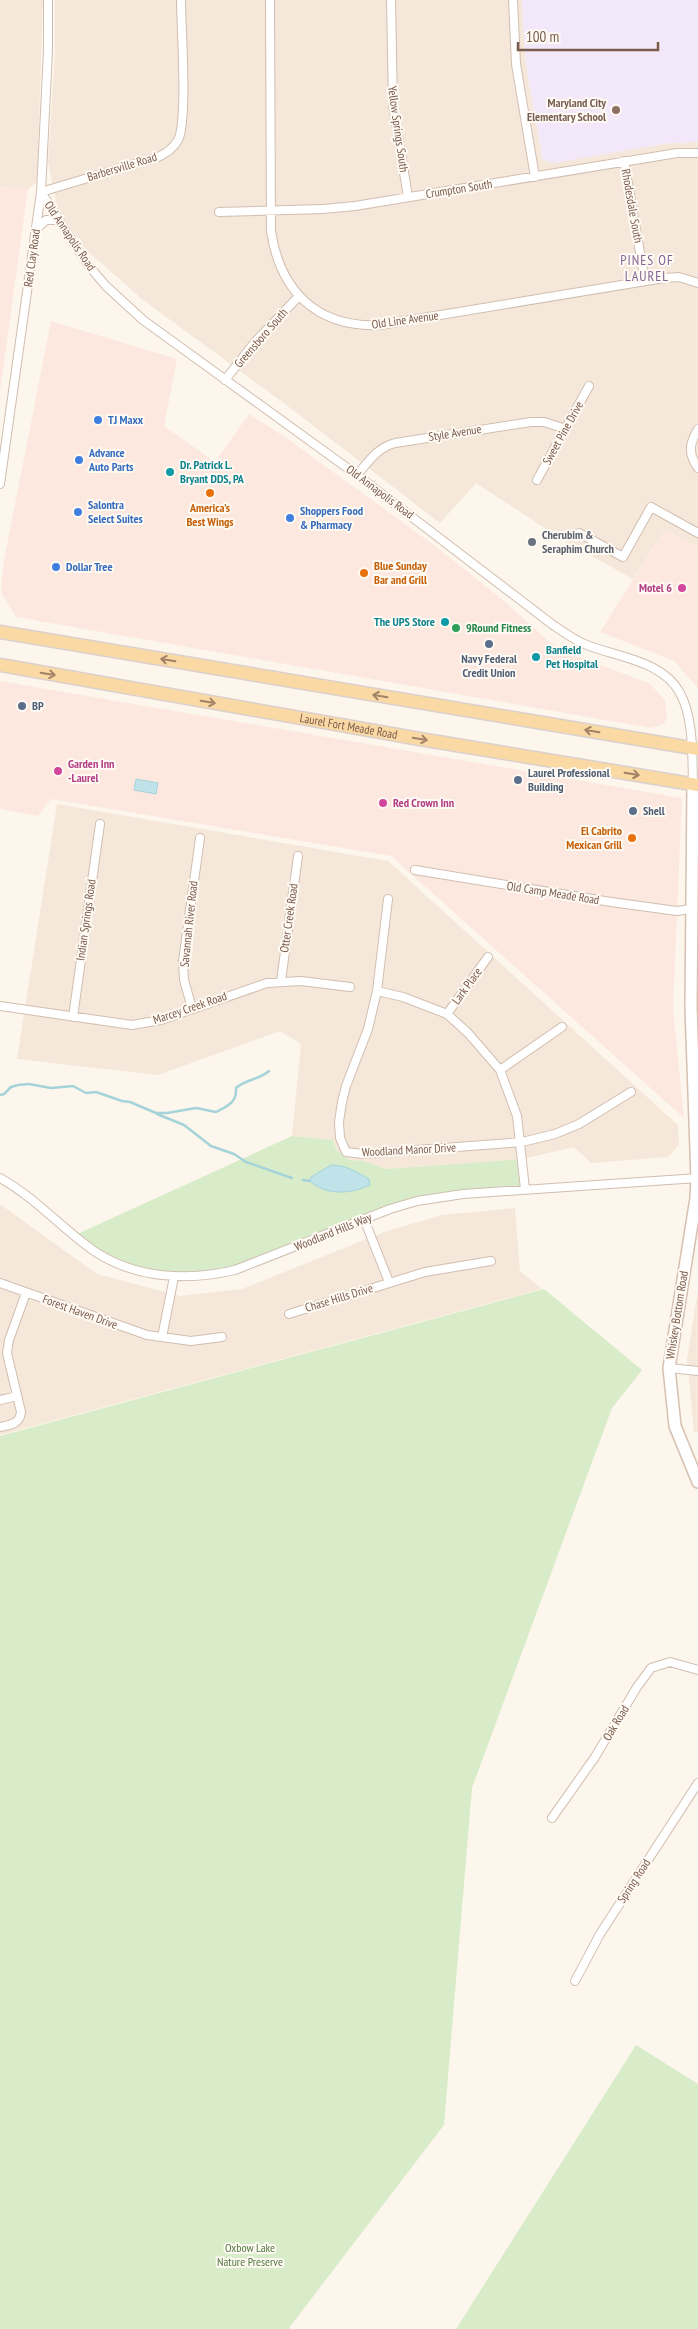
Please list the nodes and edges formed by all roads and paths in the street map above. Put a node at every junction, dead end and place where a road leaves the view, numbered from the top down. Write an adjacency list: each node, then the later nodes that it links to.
1 (48, 0): 9 (street, Red Clay Road)
2 (181, 0): 9 (street, Barbersville Road)
3 (270, 0): 11 (street, Old Line Avenue)
4 (391, 0): 10 (street, Yellow Springs South)
5 (512, 0): 8 (street)
6 (698, 153): 7 (street, Crumpton South)
7 (624, 161): 8 (street, Crumpton South); 15 (street, Rhodesdale South)
8 (535, 177): 10 (street, Crumpton South)
9 (41, 192): 13 (street, Old Annapolis Road); 14 (street, Red Clay Road)
10 (408, 197): 11 (street, Crumpton South)
11 (271, 210): 12 (street, Crumpton South); 17 (street, Old Line Avenue)
12 (219, 212)
13 (58, 220): 14 (street); 18 (street, Old Annapolis Road)
14 (36, 229): 25 (street, Red Clay Road)
15 (645, 281): 16 (street, Old Line Avenue); 17 (street, Old Line Avenue)
16 (698, 283)
17 (299, 296): 18 (street, Greensboro South)
18 (225, 380): 23 (street, Old Annapolis Road)
19 (590, 386): 20 (street, Sweet Pine Drive)
20 (566, 429): 23 (street, Style Avenue); 24 (street, Sweet Pine Drive)
21 (698, 429): 22 (street)
22 (698, 468)
23 (357, 475): 30 (street, Old Annapolis Road)
24 (537, 480)
25 (0, 484)
26 (579, 533): 27 (street)
27 (698, 533)
28 (0, 632): 30 (main road, one-way to 28)
29 (0, 665): 31 (main road, Laurel Fort Meade Road, one-way to 31)
30 (695, 748): 31 (street, Old Annapolis Road)
31 (696, 784): 37 (street, Whiskey Bottom Road)
32 (100, 824): 46 (street, Indian Springs Road)
33 (200, 838): 43 (street, Savannah River Road)
34 (298, 856): 39 (street, Otter Creek Road)
35 (415, 870): 37 (street, Old Camp Meade Road)
36 (388, 899): 41 (street, Woodland Manor Drive)
37 (691, 909): 44 (street, Whiskey Bottom Road)
38 (488, 957): 45 (street, Lark Place)
39 (281, 981): 40 (street, Marcey Creek Road); 43 (street, Marcey Creek Road)
40 (350, 987)
41 (377, 991): 45 (street); 50 (street, Woodland Manor Drive)
42 (0, 1006): 46 (street, Marcey Creek Road)
43 (192, 1008): 46 (street, Marcey Creek Road)
44 (694, 1008): 52 (street, Whiskey Bottom Road)
45 (447, 1014): 48 (street)
46 (73, 1017)
47 (562, 1027): 48 (street)
48 (500, 1070): 50 (street)
49 (631, 1092): 50 (street, Woodland Manor Drive)
50 (522, 1142): 53 (street)
51 (0, 1178): 56 (street, Woodland Hills Way)
52 (698, 1178): 53 (street, Woodland Hills Way); 63 (street, Whiskey Bottom Road)
53 (525, 1189): 54 (street, Woodland Hills Way)
54 (364, 1220): 56 (street, Woodland Hills Way); 57 (street, Chase Hills Drive)
55 (491, 1261): 57 (street, Chase Hills Drive)
56 (174, 1277): 62 (street)
57 (389, 1282): 60 (street, Chase Hills Drive)
58 (0, 1283): 59 (street, Forest Haven Drive)
59 (26, 1293): 62 (street, Forest Haven Drive); 65 (street)
60 (290, 1314)
61 (222, 1337): 62 (street, Forest Haven Drive)
62 (162, 1338)
63 (669, 1368): 64 (street); 68 (street, Whiskey Bottom Road)
64 (698, 1371)
65 (17, 1396): 66 (street); 67 (street)
66 (0, 1400)
67 (0, 1427)
68 (698, 1482)
69 (698, 1670): 71 (street, Oak Road)
70 (698, 1783): 72 (street, Spring Road)
71 (552, 1818)
72 (575, 1981)

